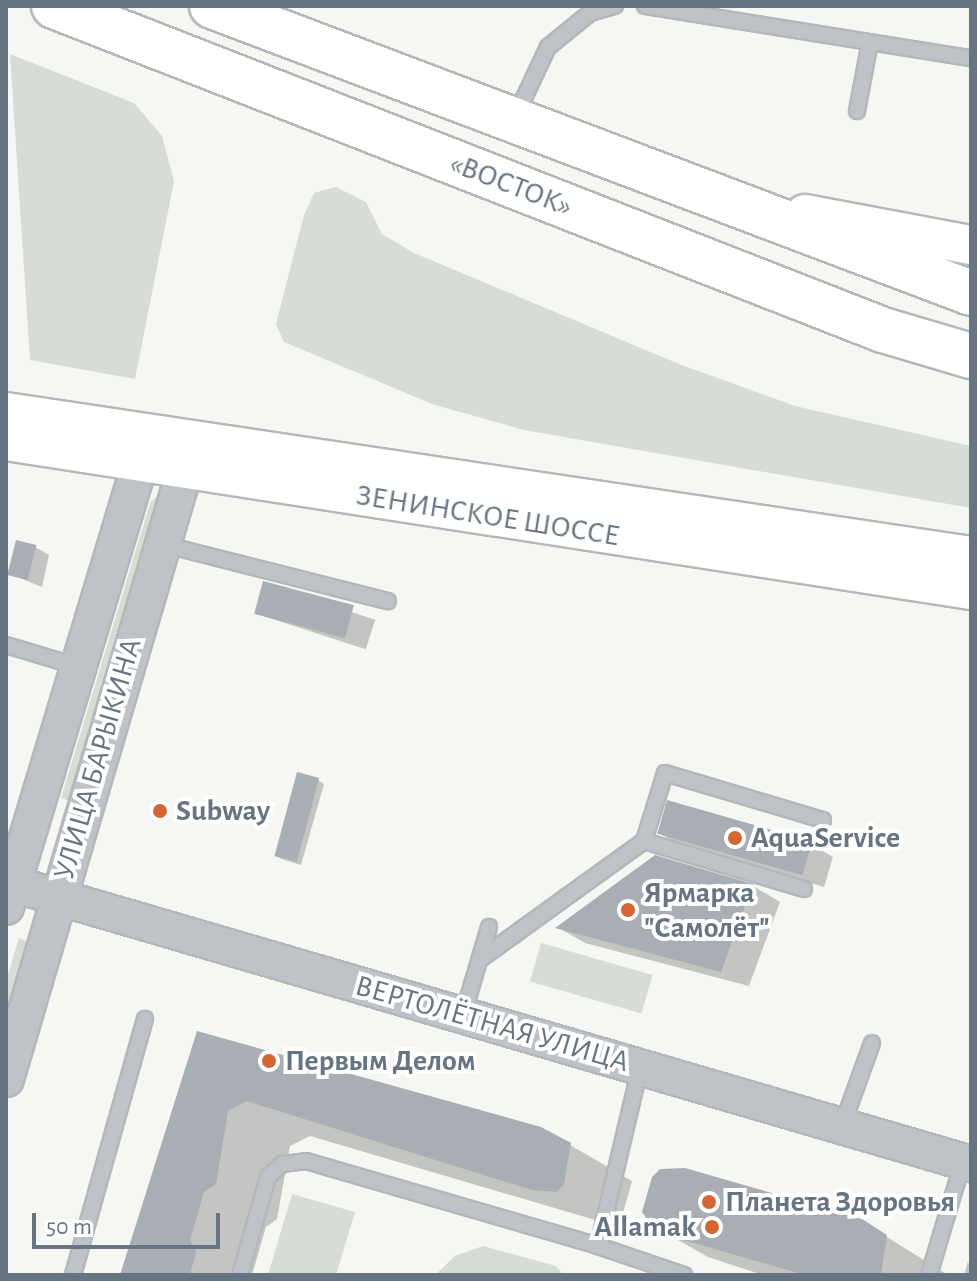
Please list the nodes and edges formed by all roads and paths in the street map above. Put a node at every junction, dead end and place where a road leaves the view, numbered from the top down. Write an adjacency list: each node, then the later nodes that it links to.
1 (54, 6): 12 (highway, «ВОСТОК»)
2 (212, 6): 8 (highway, «ВОСТОК»)
3 (615, 6): 8 (lane)
4 (645, 6): 5 (lane)
5 (869, 47): 6 (lane); 7 (lane)
6 (971, 58)
7 (857, 111)
8 (513, 123): 9 (highway, «ВОСТОК»)
9 (684, 187): 10 (main road); 11 (highway, «ВОСТОК»)
10 (971, 245)
11 (971, 293)
12 (971, 356)
13 (6, 412): 15 (main road, ЗЕНИНСКОЕ ШОССЕ)
14 (6, 441): 15 (main road, ЗЕНИНСКОЕ ШОССЕ)
15 (144, 448): 16 (main road, ЗЕНИНСКОЕ ШОССЕ); 22 (street, УЛИЦА БАРЫКИНА)
16 (189, 455): 17 (street, УЛИЦА БАРЫКИНА); 18 (main road); 19 (main road, ЗЕНИНСКОЕ ШОССЕ)
17 (161, 544): 20 (lane); 27 (street, УЛИЦА БАРЫКИНА)
18 (971, 556)
19 (971, 590)
20 (388, 601)
21 (6, 645): 22 (lane)
22 (76, 666): 26 (street, УЛИЦА БАРЫКИНА)
23 (823, 820): 24 (lane)
24 (644, 841): 25 (lane); 29 (lane)
25 (804, 889)
26 (8, 891): 27 (street, ВЕРТОЛЁТНАЯ УЛИЦА)
27 (57, 897): 30 (street, ВЕРТОЛЁТНАЯ УЛИЦА); 34 (street, УЛИЦА БАРЫКИНА)
28 (489, 927): 29 (lane)
29 (479, 960): 30 (lane)
30 (463, 1016): 33 (street, ВЕРТОЛЁТНАЯ УЛИЦА)
31 (145, 1019): 38 (lane)
32 (872, 1043): 35 (lane)
33 (640, 1067): 35 (street, ВЕРТОЛЁТНАЯ УЛИЦА); 37 (lane)
34 (6, 1079)
35 (842, 1126): 36 (street, ВЕРТОЛЁТНАЯ УЛИЦА)
36 (967, 1163): 41 (lane)
37 (598, 1246): 39 (lane); 40 (lane)
38 (73, 1275)
39 (240, 1275)
40 (684, 1275)
41 (929, 1275)

